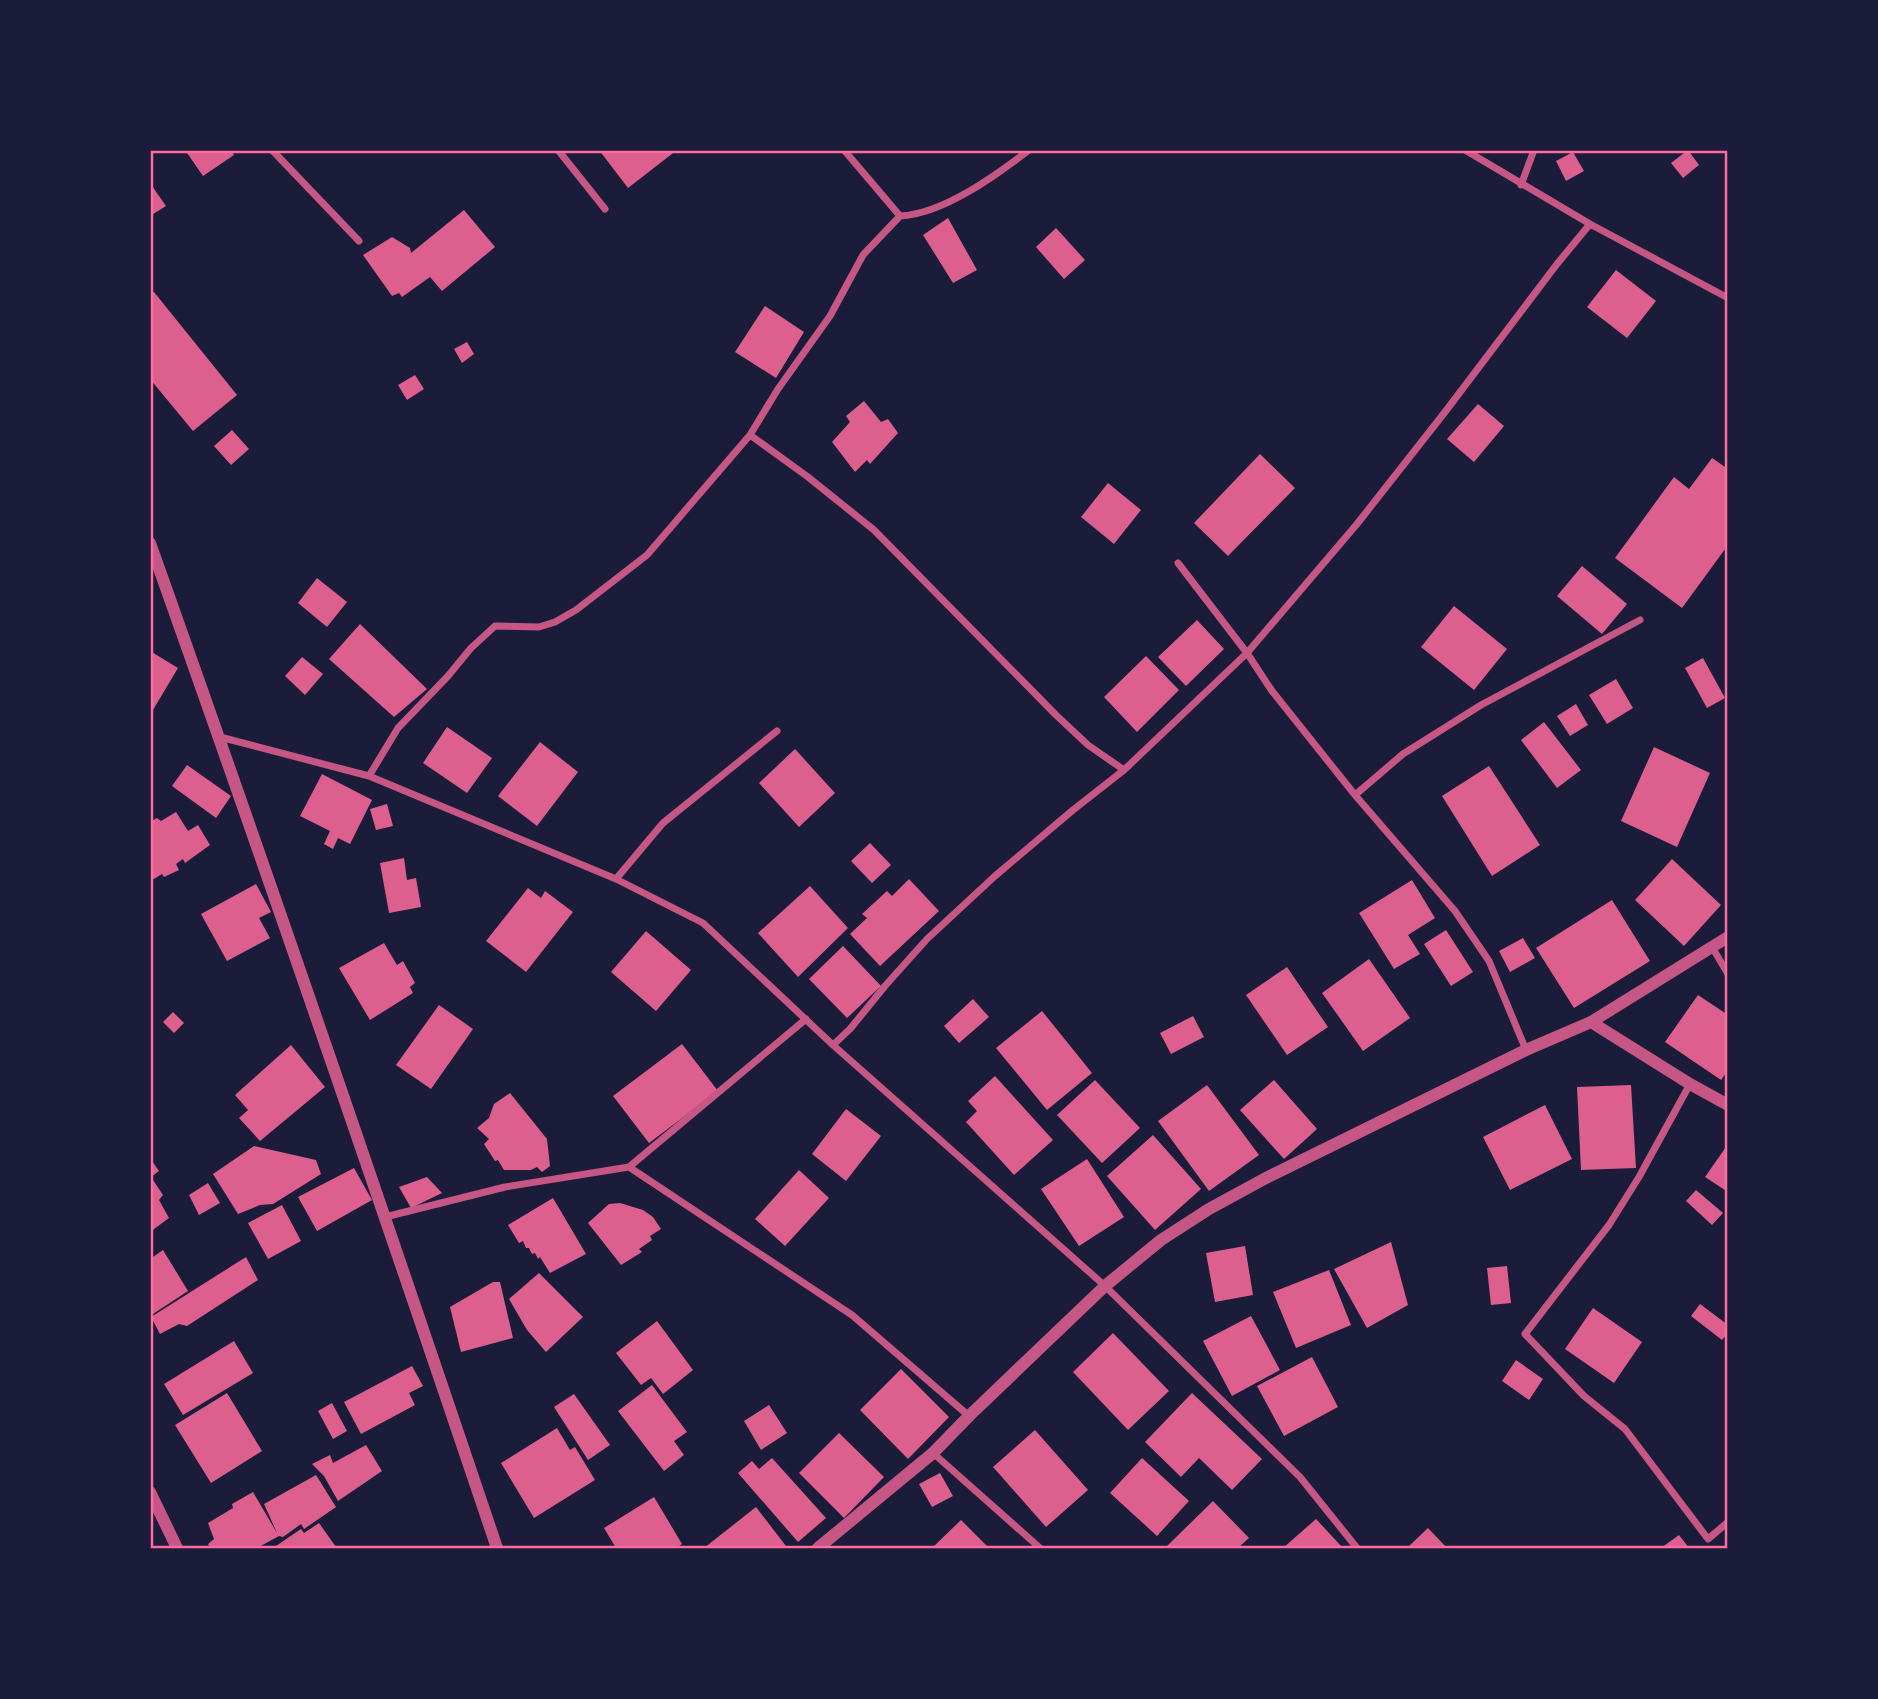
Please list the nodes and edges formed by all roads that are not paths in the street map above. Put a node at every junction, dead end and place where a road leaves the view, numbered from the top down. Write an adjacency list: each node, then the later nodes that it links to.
1 (272, 150): 11 (street)
2 (558, 150): 8 (street)
3 (844, 150): 9 (street)
4 (1029, 150): 9 (street)
5 (1465, 150): 7 (street)
6 (1534, 150): 7 (street)
7 (1521, 185): 10 (street)
8 (605, 209)
9 (900, 216): 13 (street)
10 (1590, 224): 12 (street); 17 (street)
11 (359, 241)
12 (1727, 298)
13 (750, 435): 20 (street); 21 (street)
14 (150, 543): 19 (street)
15 (1178, 563): 17 (street)
16 (1640, 620): 22 (street)
17 (1247, 653): 20 (street); 22 (street)
18 (777, 731): 23 (street)
19 (220, 737): 21 (street); 34 (street)
20 (1124, 770): 29 (street)
21 (369, 776): 23 (street)
22 (1355, 795): 30 (street)
23 (616, 879): 27 (street)
24 (1727, 937): 25 (street)
25 (1712, 947): 26 (street); 28 (street)
26 (1727, 974)
27 (806, 1019): 29 (street); 33 (street)
28 (1591, 1022): 30 (street); 31 (street)
29 (833, 1045): 35 (street)
30 (1526, 1050): 35 (street)
31 (1690, 1084): 32 (street); 39 (street)
32 (1727, 1105)
33 (629, 1167): 34 (street); 36 (street)
34 (385, 1217): 41 (street)
35 (1105, 1286): 36 (street); 44 (street)
36 (969, 1416): 37 (street)
37 (933, 1454): 42 (street); 43 (street)
38 (150, 1492): 40 (street)
39 (1727, 1522)
40 (177, 1549)
41 (497, 1549)
42 (818, 1549)
43 (1040, 1549)
44 (1357, 1549)

